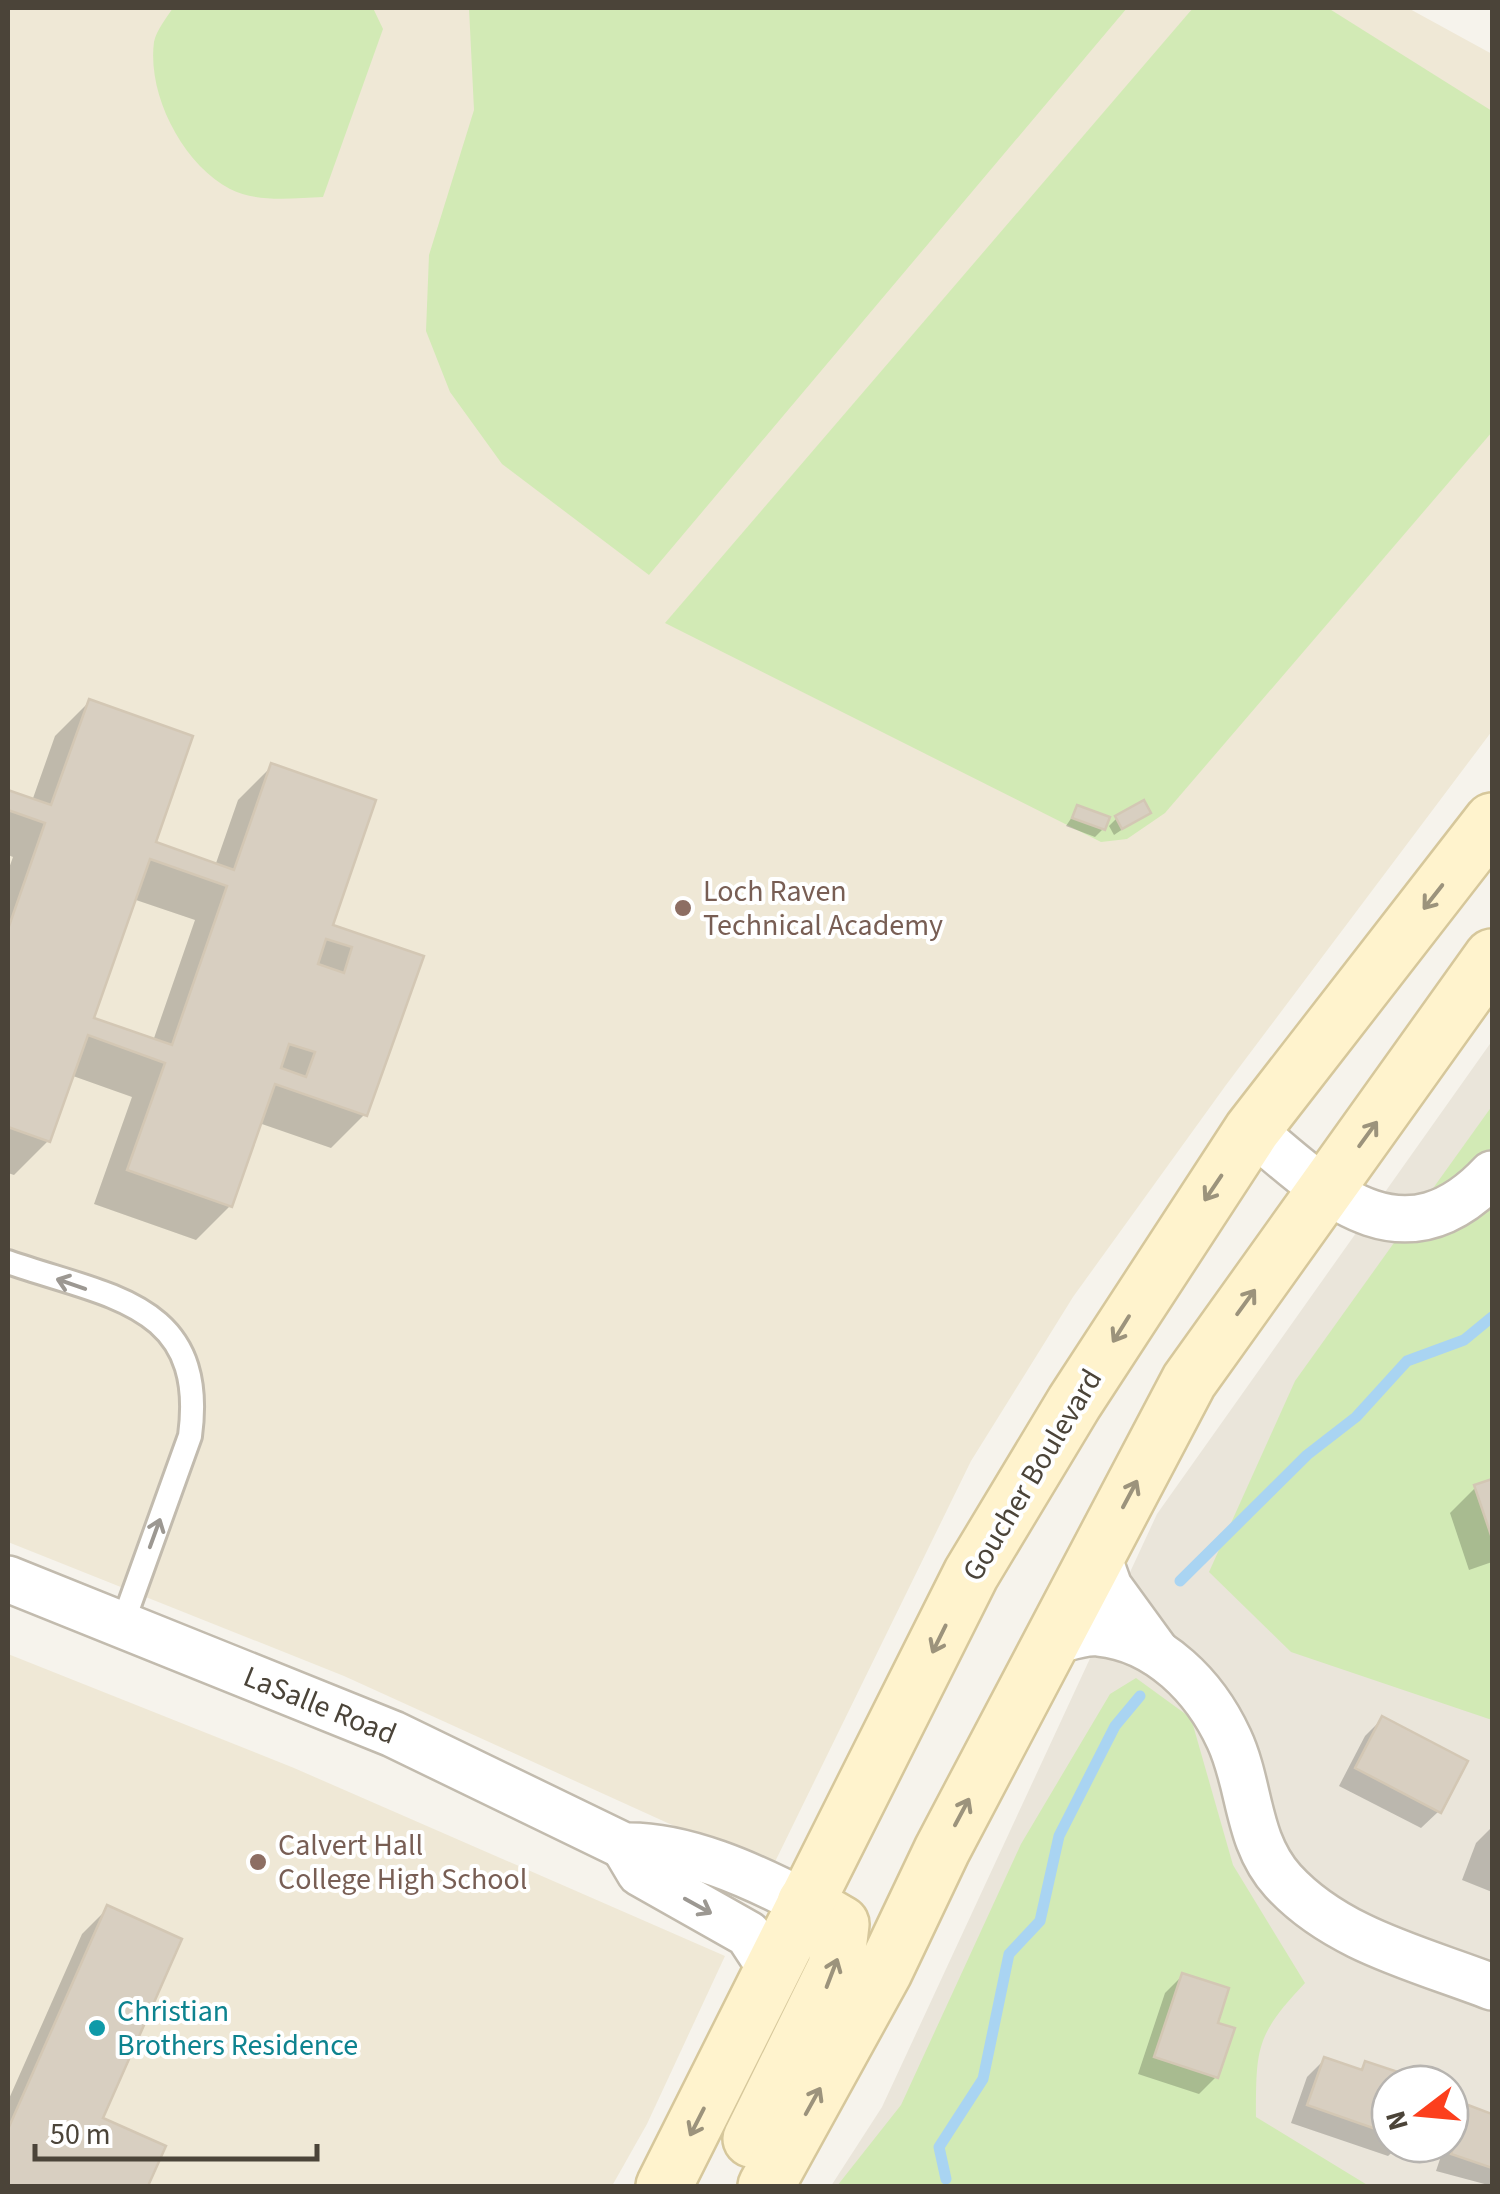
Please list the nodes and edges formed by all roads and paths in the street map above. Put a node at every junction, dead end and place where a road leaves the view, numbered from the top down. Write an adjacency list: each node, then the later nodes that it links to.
1 (1492, 820): 3 (main road, Goucher Boulevard, one-way to 3)
2 (1483, 977): 5 (main road, one-way to 2)
3 (1252, 1130): 5 (street); 13 (main road, Goucher Boulevard, one-way to 13)
4 (1492, 1174): 5 (street)
5 (1324, 1193): 7 (main road, one-way to 5)
6 (8, 1262): 9 (lane, one-way to 6)
7 (1098, 1556): 10 (main road); 11 (street)
8 (8, 1579): 9 (street, LaSalle Road)
9 (122, 1625): 12 (street, LaSalle Road)
10 (1054, 1640): 11 (street); 18 (main road, one-way to 10)
11 (1158, 1655): 15 (street)
12 (624, 1846): 13 (street, LaSalle Road); 14 (street, LaSalle Road, one-way to 14)
13 (806, 1903): 14 (main road, Goucher Boulevard); 17 (main road, one-way to 13)
14 (773, 1972): 16 (main road, Goucher Boulevard, one-way to 16)
15 (1492, 1987)
16 (664, 2186)
17 (728, 2186)
18 (766, 2186)

